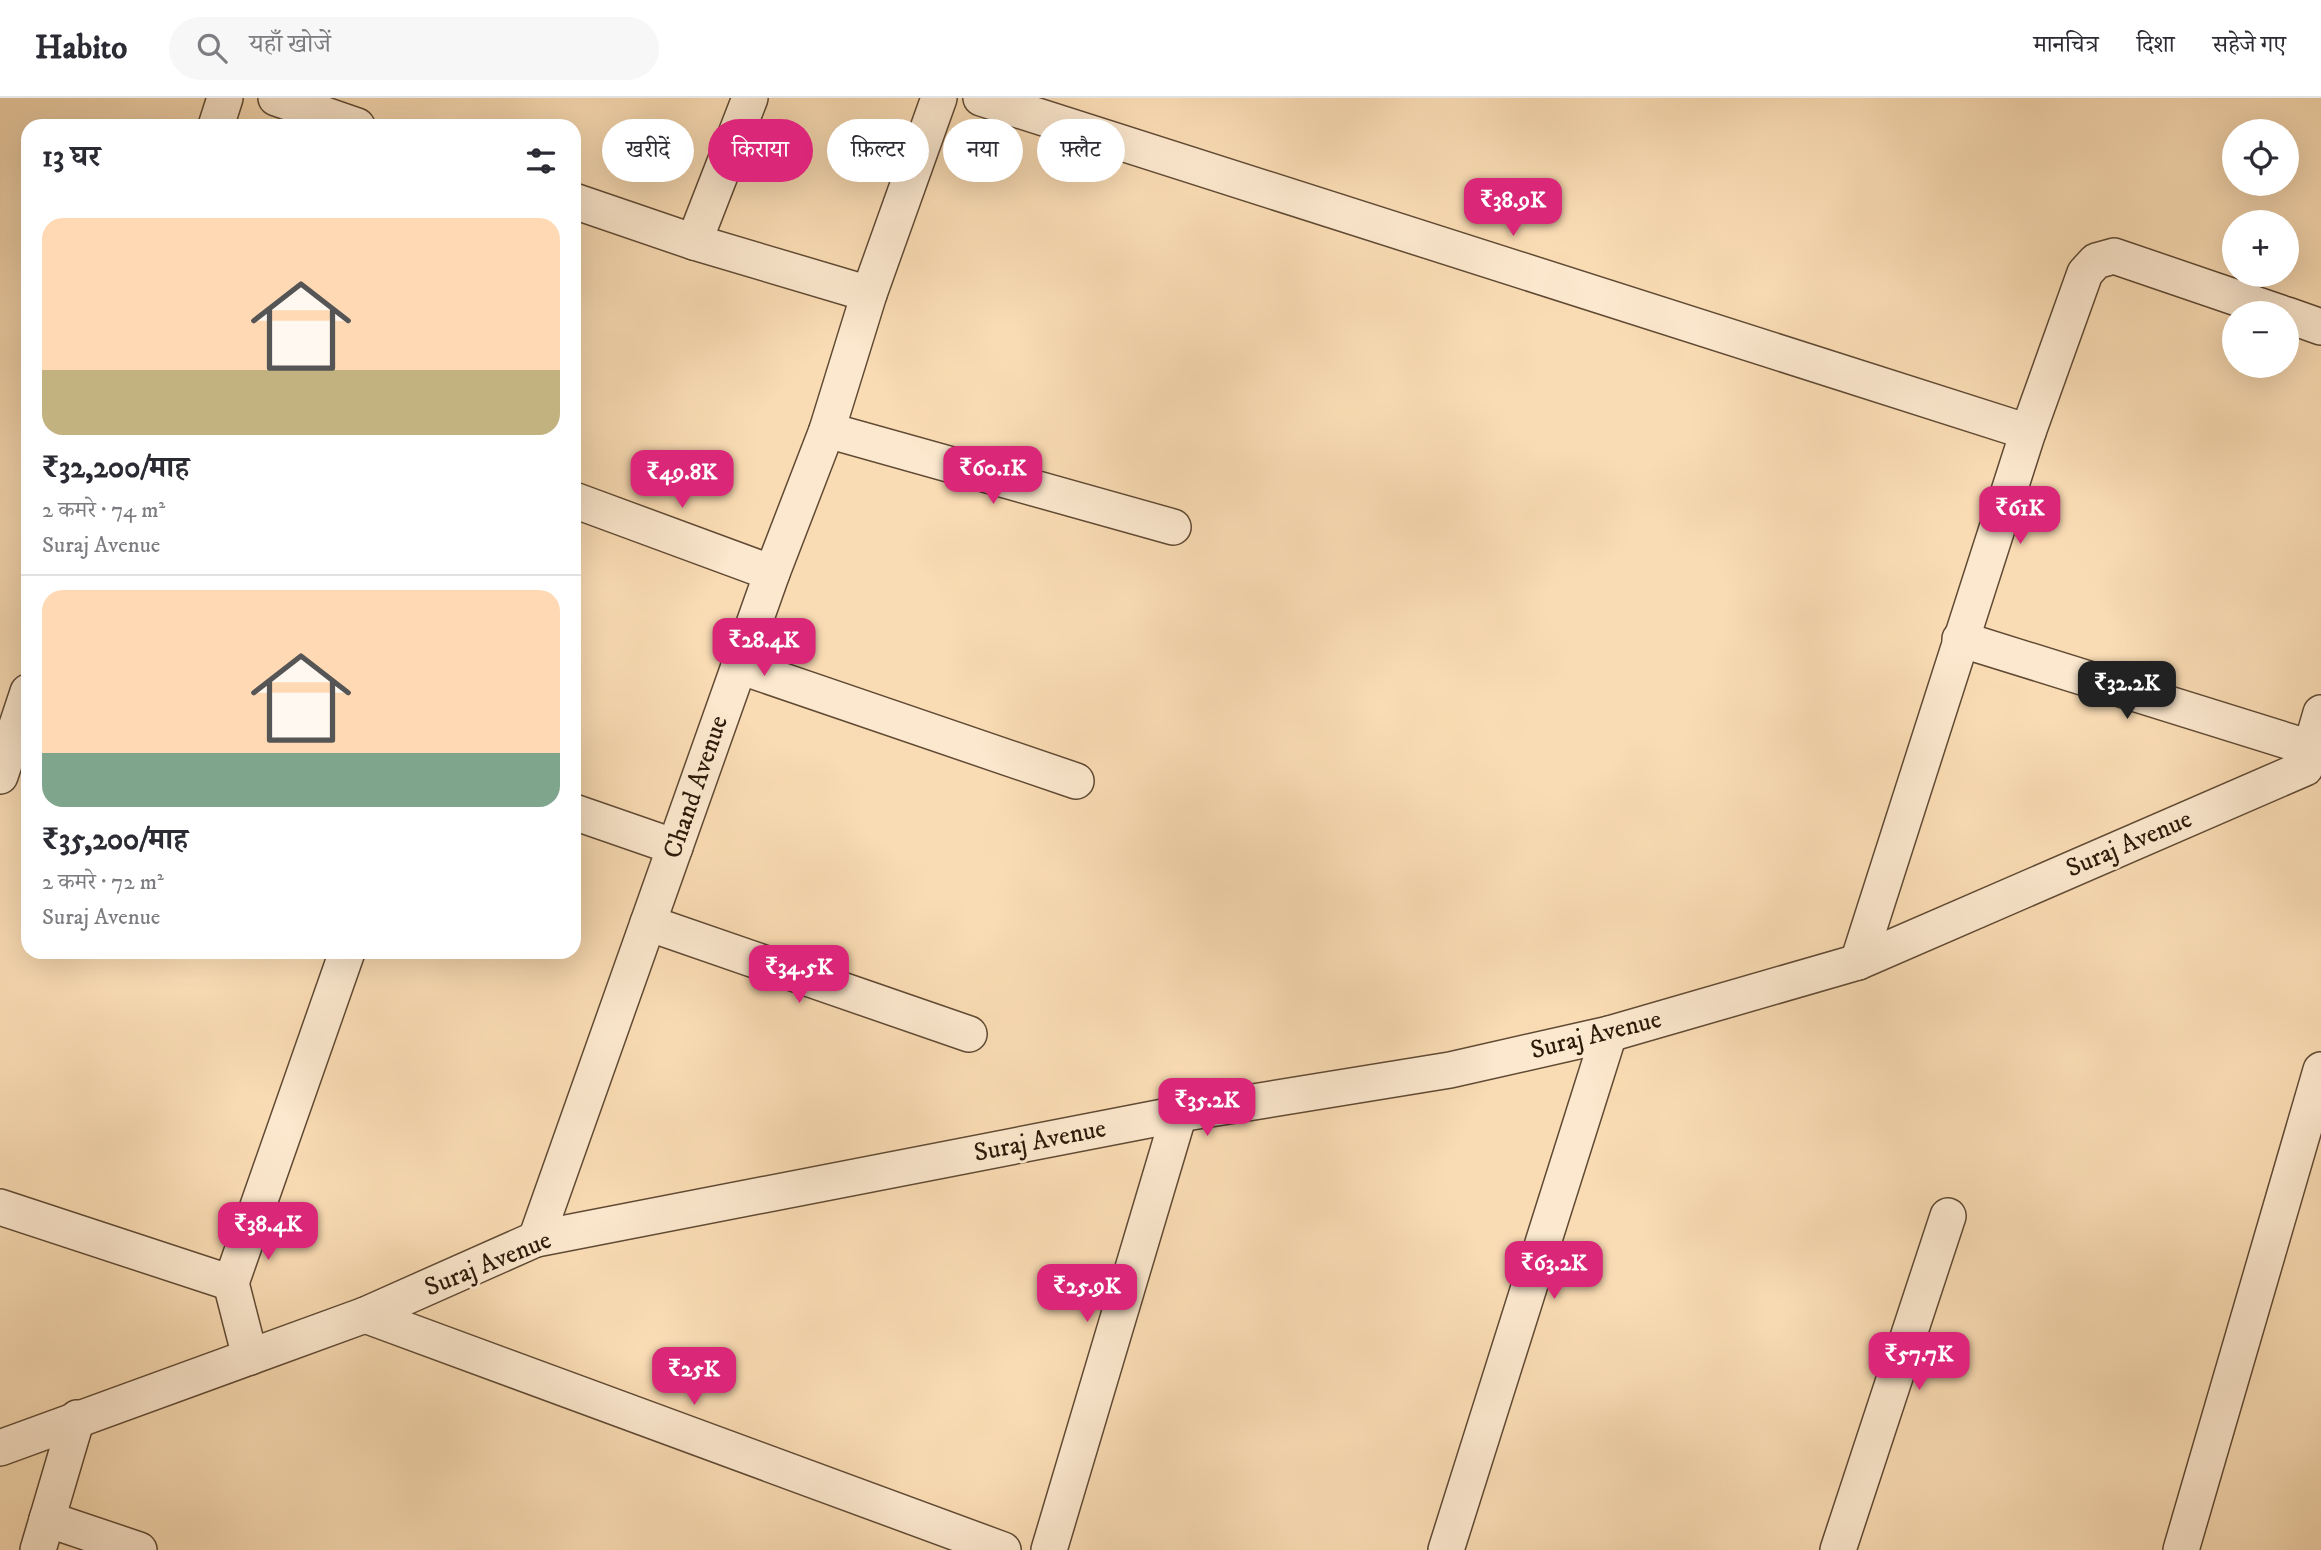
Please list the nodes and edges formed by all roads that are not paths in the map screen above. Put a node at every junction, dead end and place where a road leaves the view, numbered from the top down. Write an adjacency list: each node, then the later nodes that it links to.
1 (225, 98): 6 (street)
2 (276, 98): 7 (street)
3 (750, 98): 9 (street)
4 (939, 98): 10 (street, Chand Avenue)
5 (981, 98): 15 (street)
6 (218, 119)
7 (337, 119)
8 (581, 203): 9 (street)
9 (694, 242): 10 (street)
10 (869, 295): 14 (street, Chand Avenue)
11 (2246, 301): 15 (street)
12 (2299, 319): 13 (street)
13 (2321, 327)
14 (827, 430): 17 (street); 18 (street, Chand Avenue)
15 (2028, 432): 19 (street)
16 (581, 503): 18 (street)
17 (1173, 527)
18 (772, 573): 20 (street, Chand Avenue)
19 (1961, 639): 23 (street); 30 (street)
20 (739, 666): 25 (street); 27 (street, Chand Avenue)
21 (21, 713): 24 (street)
22 (2321, 713): 23 (street)
23 (2312, 759): 30 (street, Suraj Avenue)
24 (0, 776)
25 (1076, 781)
26 (581, 814): 27 (street)
27 (675, 847): 28 (street, Chand Avenue)
28 (648, 923): 31 (street); 37 (street, Chand Avenue)
29 (346, 959): 38 (street)
30 (1858, 962): 32 (street, Suraj Avenue)
31 (969, 1034)
32 (1609, 1034): 34 (street, Suraj Avenue); 47 (street)
33 (2321, 1070): 49 (street)
34 (1180, 1114): 37 (street, Suraj Avenue); 46 (street)
35 (0, 1207): 38 (street)
36 (1948, 1216): 48 (street)
37 (536, 1239): 39 (street, Suraj Avenue)
38 (231, 1283): 40 (street)
39 (365, 1315): 40 (street, Suraj Avenue); 45 (street)
40 (250, 1357): 41 (street, Suraj Avenue)
41 (77, 1418): 42 (street, Suraj Avenue); 43 (street)
42 (0, 1448)
43 (42, 1535): 44 (street)
44 (139, 1550)
45 (1003, 1550)
46 (1049, 1550)
47 (1446, 1550)
48 (1838, 1550)
49 (2181, 1550)

